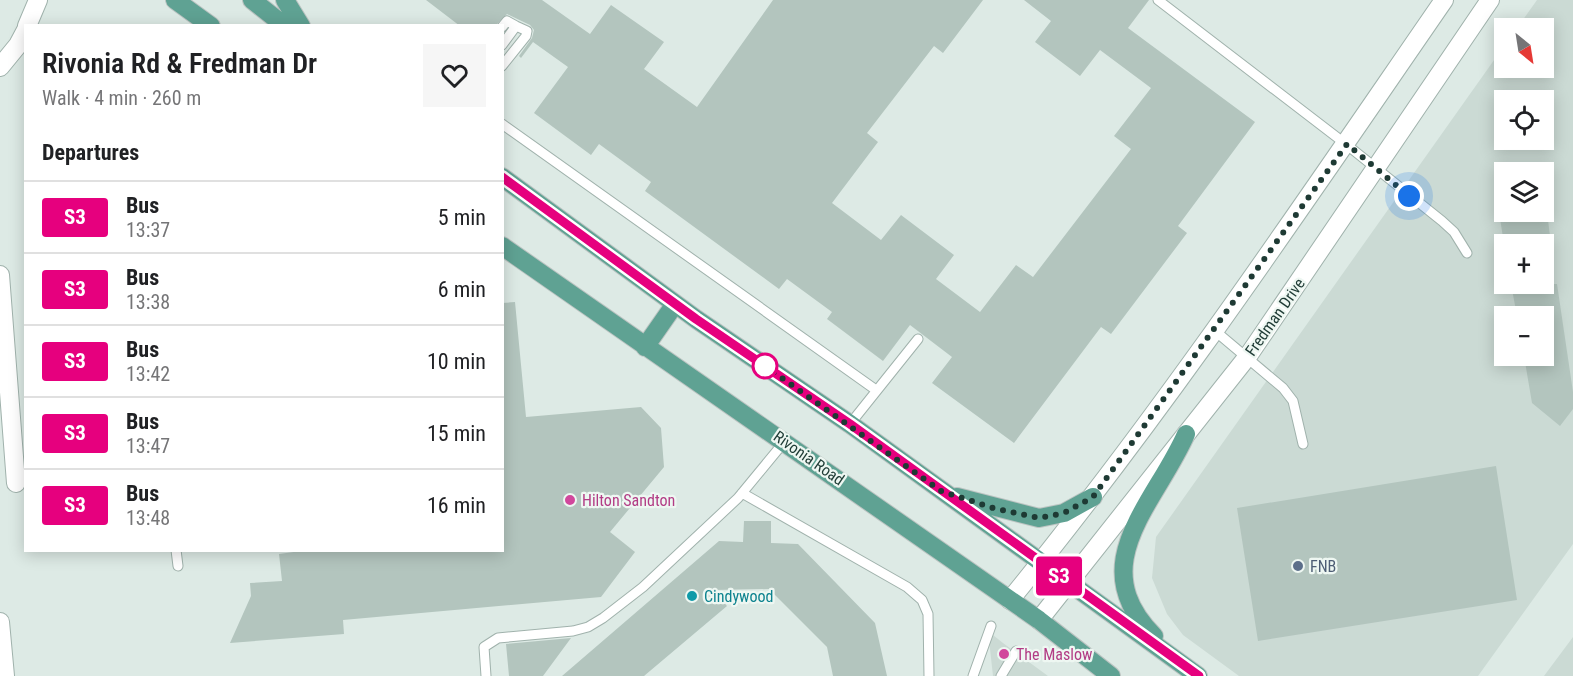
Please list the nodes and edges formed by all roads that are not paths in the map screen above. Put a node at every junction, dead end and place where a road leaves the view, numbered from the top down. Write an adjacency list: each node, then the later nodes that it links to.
1 (38, 0): 8 (street)
2 (175, 0): 9 (main road)
3 (252, 0): 10 (main road)
4 (285, 0): 11 (main road)
5 (1158, 0): 19 (lane)
6 (1444, 0): 19 (street)
7 (1490, 0): 20 (street, Fredman Drive)
8 (28, 24)
9 (208, 24)
10 (282, 24)
11 (300, 24)
12 (504, 25): 13 (lane)
13 (516, 26): 15 (lane); 16 (lane)
14 (24, 34): 17 (street)
15 (504, 42)
16 (504, 64)
17 (0, 67)
18 (504, 125): 30 (lane)
19 (1347, 144): 20 (lane); 26 (street)
20 (1377, 171): 23 (lane); 29 (street, Fredman Drive)
21 (504, 178): 25 (main road)
22 (504, 247): 28 (main road, Rivonia Road)
23 (1467, 254)
24 (0, 275): 35 (street)
25 (675, 304): 28 (main road); 31 (main road)
26 (1214, 330): 29 (lane); 38 (street)
27 (918, 339): 30 (lane)
28 (645, 347): 33 (main road, Rivonia Road)
29 (1248, 356): 32 (street, Fredman Drive); 34 (lane)
30 (876, 390): 31 (lane)
31 (850, 424): 36 (main road)
32 (1186, 434): 42 (street, Fredman Drive); 48 (main road)
33 (785, 441): 37 (lane); 43 (main road, Rivonia Road)
34 (1303, 444)
35 (16, 483)
36 (941, 491): 38 (main road); 40 (main road)
37 (742, 493): 50 (lane); 51 (lane)
38 (1093, 497): 40 (street)
39 (176, 552): 41 (lane)
40 (1040, 563): 42 (main road); 43 (street)
41 (178, 566)
42 (1070, 583): 44 (street, Fredman Drive); 48 (main road)
43 (1010, 600): 44 (main road, Rivonia Road)
44 (1039, 620): 54 (main road, Rivonia Road)
45 (0, 622): 49 (street)
46 (991, 627): 52 (lane)
47 (1016, 651): 53 (lane)
48 (1179, 662): 55 (main road)
49 (5, 676)
50 (486, 676)
51 (929, 676)
52 (973, 676)
53 (1001, 676)
54 (1112, 676)
55 (1198, 676)

